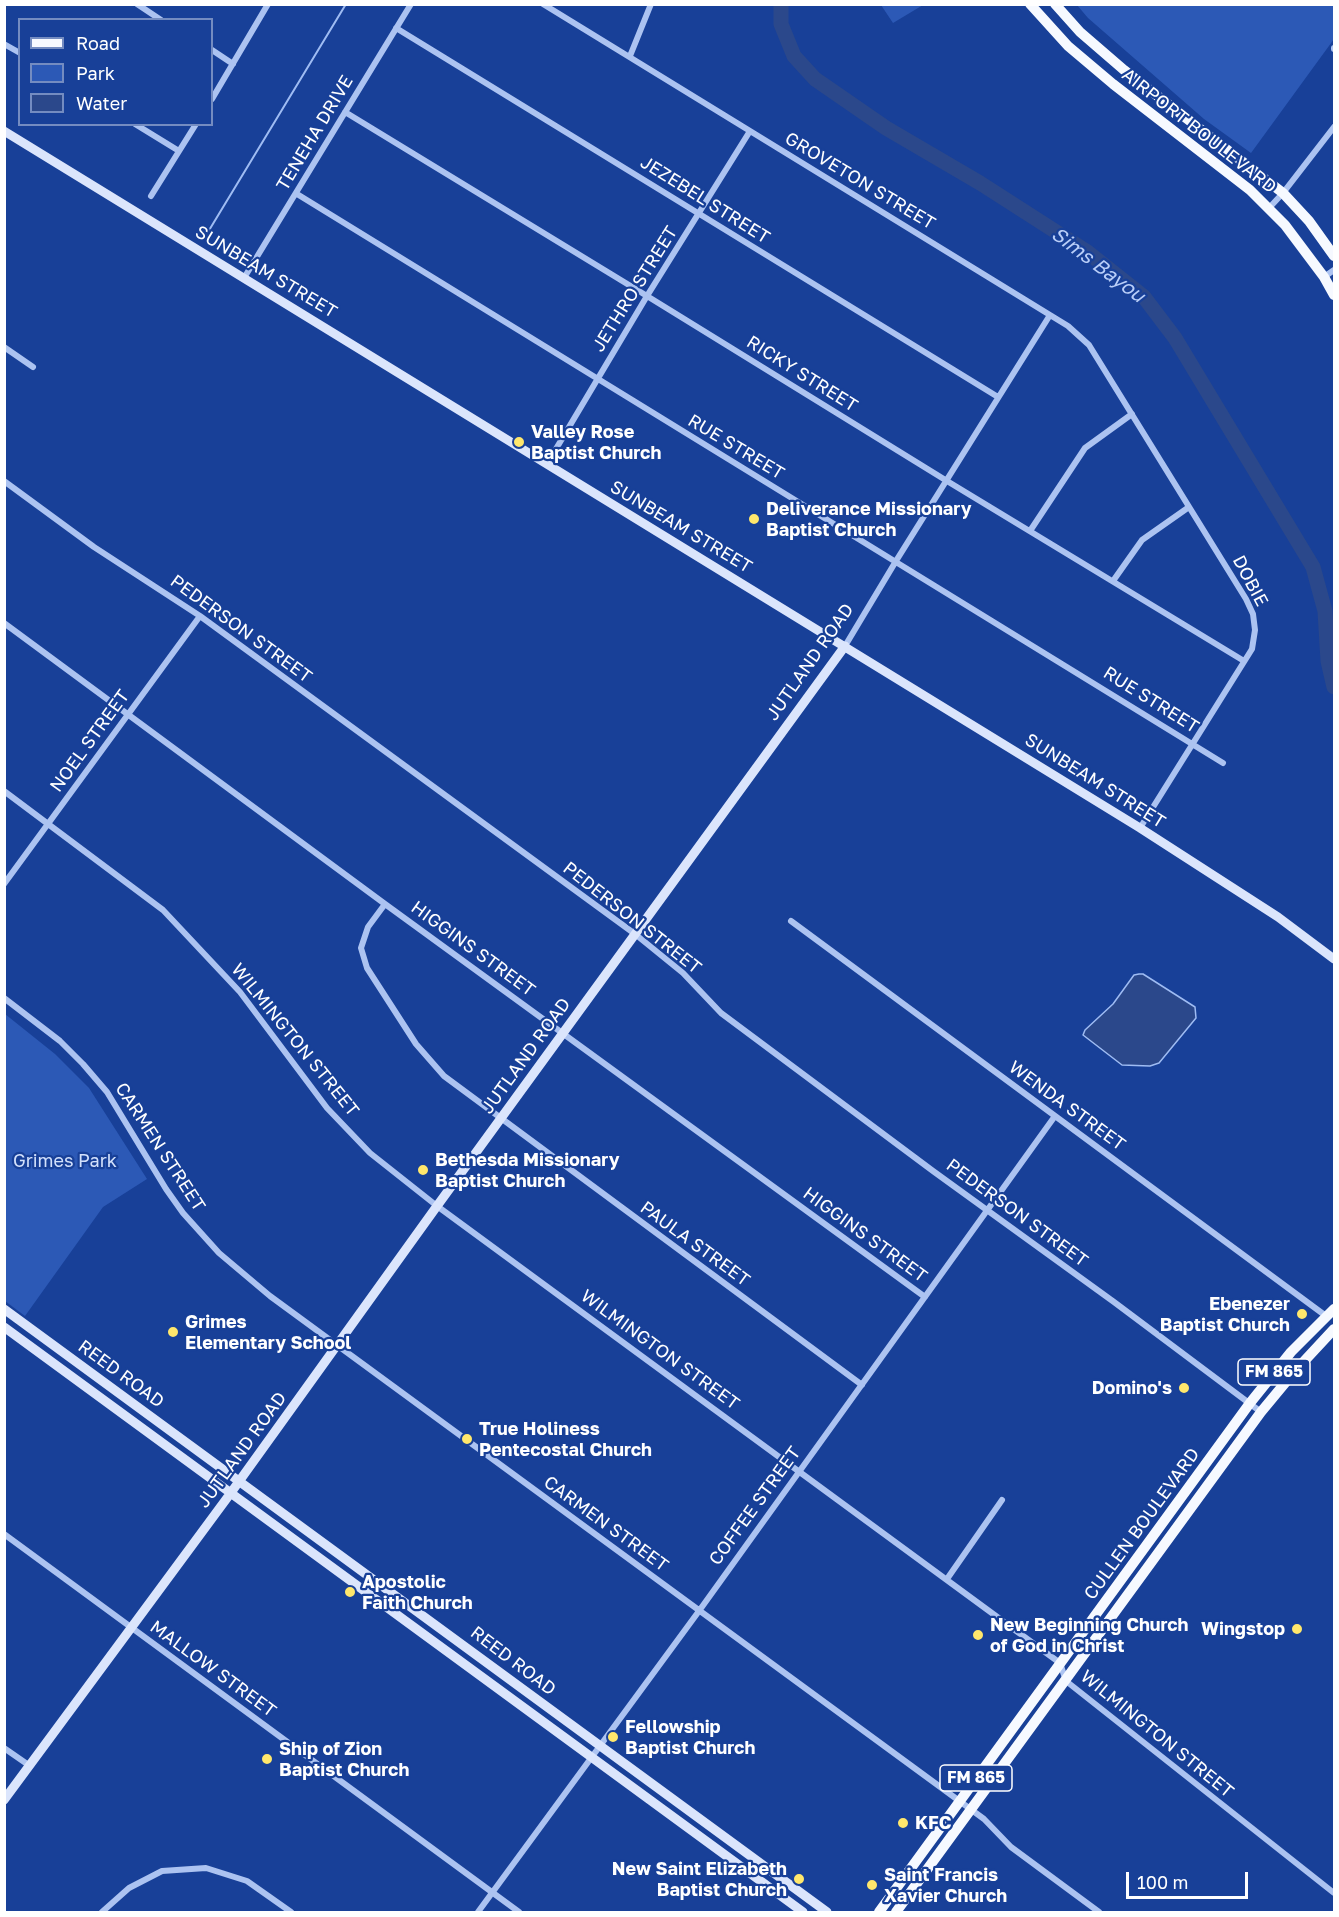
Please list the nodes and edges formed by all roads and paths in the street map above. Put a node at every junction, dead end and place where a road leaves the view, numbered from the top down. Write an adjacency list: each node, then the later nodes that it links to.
1 (137, 4): 8 (street)
2 (268, 4): 14 (street)
3 (411, 4): 9 (street, TENEHA DRIVE)
4 (543, 4): 13 (street, GROVETON STREET)
5 (651, 4): 13 (street)
6 (1030, 4): 16 (main road, AIRPORT BOULEVARD)
7 (1055, 4): 15 (main road, AIRPORT BOULEVARD)
8 (158, 18)
9 (396, 28): 18 (street, TENEHA DRIVE); 29 (street, JEZEBEL STREET)
10 (4, 44): 12 (street)
11 (213, 51): 14 (street)
12 (18, 52)
13 (630, 56): 23 (street, GROVETON STREET)
14 (233, 64): 17 (street)
15 (1124, 70): 16 (main road); 25 (main road, AIRPORT BOULEVARD)
16 (1113, 84): 28 (main road, AIRPORT BOULEVARD)
17 (213, 97)
18 (345, 112): 26 (street, TENEHA DRIVE); 35 (street, RICKY STREET)
19 (138, 126): 24 (street)
20 (195, 126): 24 (street)
21 (1335, 127): 25 (street)
22 (4, 130): 33 (street, SUNBEAM STREET)
23 (750, 131): 29 (street, JETHRO STREET); 36 (street, GROVETON STREET)
24 (179, 152): 27 (street)
25 (1283, 193): 28 (street); 30 (main road, AIRPORT BOULEVARD)
26 (297, 194): 33 (street, TENEHA DRIVE); 39 (street, RUE STREET)
27 (151, 196)
28 (1269, 208): 32 (main road, AIRPORT BOULEVARD)
29 (699, 214): 35 (street, JETHRO STREET); 40 (street, JEZEBEL STREET)
30 (1335, 256)
31 (1335, 270): 32 (street)
32 (1324, 277): 34 (main road, AIRPORT BOULEVARD)
33 (244, 278): 42 (street, SUNBEAM STREET)
34 (1335, 295)
35 (647, 296): 39 (street, JETHRO STREET); 44 (street, RICKY STREET)
36 (1050, 315): 40 (street, JUTLAND ROAD); 41 (street, GROVETON STREET)
37 (4, 346): 38 (street)
38 (33, 368)
39 (598, 377): 42 (street, JETHRO STREET); 47 (street, RUE STREET)
40 (998, 397): 44 (street, JUTLAND ROAD)
41 (1132, 414): 45 (street, DOBIE); 46 (street)
42 (547, 464): 51 (street, SUNBEAM STREET)
43 (4, 481): 49 (street, PEDERSON STREET)
44 (947, 481): 46 (street, RICKY STREET); 47 (street, JUTLAND ROAD)
45 (1189, 507): 48 (street); 52 (street, DOBIE)
46 (1030, 531): 48 (street, RICKY STREET)
47 (896, 561): 51 (street, JUTLAND ROAD); 54 (street, RUE STREET)
48 (1113, 581): 52 (street, RICKY STREET)
49 (200, 616): 53 (street, NOEL STREET); 62 (street, PEDERSON STREET)
50 (4, 622): 53 (street, HIGGINS STREET)
51 (845, 646): 58 (street, SUNBEAM STREET); 62 (street, JUTLAND ROAD)
52 (1244, 661): 54 (street, DOBIE)
53 (129, 714): 57 (street, NOEL STREET); 60 (street, HIGGINS STREET)
54 (1193, 744): 55 (street, RUE STREET); 58 (street, DOBIE)
55 (1222, 763)
56 (4, 791): 57 (street, WILMINGTON STREET)
57 (49, 824): 59 (street, NOEL STREET); 68 (street, WILMINGTON STREET)
58 (1140, 828): 63 (street, SUNBEAM STREET)
59 (4, 884)
60 (385, 904): 65 (street, HIGGINS STREET); 67 (street, PAULA STREET)
61 (791, 921): 66 (street, WENDA STREET)
62 (635, 934): 65 (street, JUTLAND ROAD); 69 (street, PEDERSON STREET)
63 (1335, 959)
64 (4, 998): 77 (street, CARMEN STREET)
65 (563, 1032): 67 (street, JUTLAND ROAD); 70 (street, HIGGINS STREET)
66 (1055, 1116): 69 (street, COFFEE STREET); 72 (street, WENDA STREET)
67 (501, 1120): 68 (street, JUTLAND ROAD); 78 (street, PAULA STREET)
68 (437, 1206): 77 (street, JUTLAND ROAD); 83 (street, WILMINGTON STREET)
69 (987, 1210): 70 (street, COFFEE STREET); 80 (street, PEDERSON STREET)
70 (925, 1297): 78 (street, COFFEE STREET)
71 (4, 1309): 75 (street, REED ROAD)
72 (1330, 1312): 80 (main road, CULLEN BOULEVARD / FM 865)
73 (4, 1327): 76 (street, REED ROAD)
74 (1335, 1329): 82 (main road, CULLEN BOULEVARD / FM 865)
75 (38, 1334): 76 (street); 79 (street, REED ROAD)
76 (29, 1345): 81 (street, REED ROAD)
77 (337, 1345): 84 (street, JUTLAND ROAD); 95 (street, CARMEN STREET)
78 (862, 1385): 83 (street, COFFEE STREET)
79 (125, 1399): 81 (street); 84 (street, REED ROAD)
80 (1250, 1403): 82 (street, PEDERSON STREET); 85 (main road, CULLEN BOULEVARD / FM 865)
81 (117, 1410): 87 (street, REED ROAD)
82 (1261, 1412): 86 (main road, CULLEN BOULEVARD / FM 865)
83 (799, 1471): 94 (street, WILMINGTON STREET); 95 (street, COFFEE STREET)
84 (239, 1481): 87 (street, JUTLAND ROAD); 90 (street, REED ROAD)
85 (1188, 1489): 86 (main road); 91 (main road, CULLEN BOULEVARD / FM 865)
86 (1203, 1490): 93 (main road, CULLEN BOULEVARD / FM 865)
87 (230, 1494): 92 (street, REED ROAD); 96 (street, JUTLAND ROAD)
88 (1002, 1500): 94 (street)
89 (4, 1534): 96 (street, MALLOW STREET)
90 (345, 1559): 92 (street); 97 (street, REED ROAD)
91 (1130, 1569): 93 (main road); 99 (main road, CULLEN BOULEVARD / FM 865)
92 (336, 1571): 98 (street, REED ROAD)
93 (1142, 1576): 100 (main road, CULLEN BOULEVARD / FM 865)
94 (947, 1579): 99 (street, WILMINGTON STREET)
95 (699, 1611): 101 (street, COFFEE STREET); 106 (street, CARMEN STREET)
96 (131, 1627): 104 (street, JUTLAND ROAD); 110 (street, MALLOW STREET)
97 (463, 1644): 98 (street); 101 (street, REED ROAD)
98 (454, 1657): 103 (street, REED ROAD)
99 (1060, 1663): 100 (street, WILMINGTON STREET); 106 (main road, CULLEN BOULEVARD / FM 865)
100 (1066, 1681): 107 (main road, CULLEN BOULEVARD / FM 865); 111 (street, WILMINGTON STREET)
101 (600, 1747): 103 (street, COFFEE STREET); 108 (street, REED ROAD)
102 (4, 1748): 104 (street)
103 (592, 1758): 109 (street, REED ROAD); 110 (street, COFFEE STREET)
104 (30, 1766): 105 (street, JUTLAND ROAD)
105 (4, 1800)
106 (959, 1801): 107 (street, CARMEN STREET); 118 (main road, CULLEN BOULEVARD / FM 865)
107 (971, 1810): 119 (main road, CULLEN BOULEVARD / FM 865); 120 (street, CARMEN STREET)
108 (756, 1860): 109 (street); 117 (street, REED ROAD)
109 (747, 1871): 116 (street, REED ROAD)
110 (493, 1892): 114 (street, COFFEE STREET); 115 (street, MALLOW STREET)
111 (1335, 1893)
112 (102, 1912): 113 (street)
113 (291, 1912)
114 (478, 1912)
115 (519, 1912)
116 (803, 1912)
117 (827, 1912)
118 (879, 1912)
119 (896, 1912)
120 (1099, 1912)

